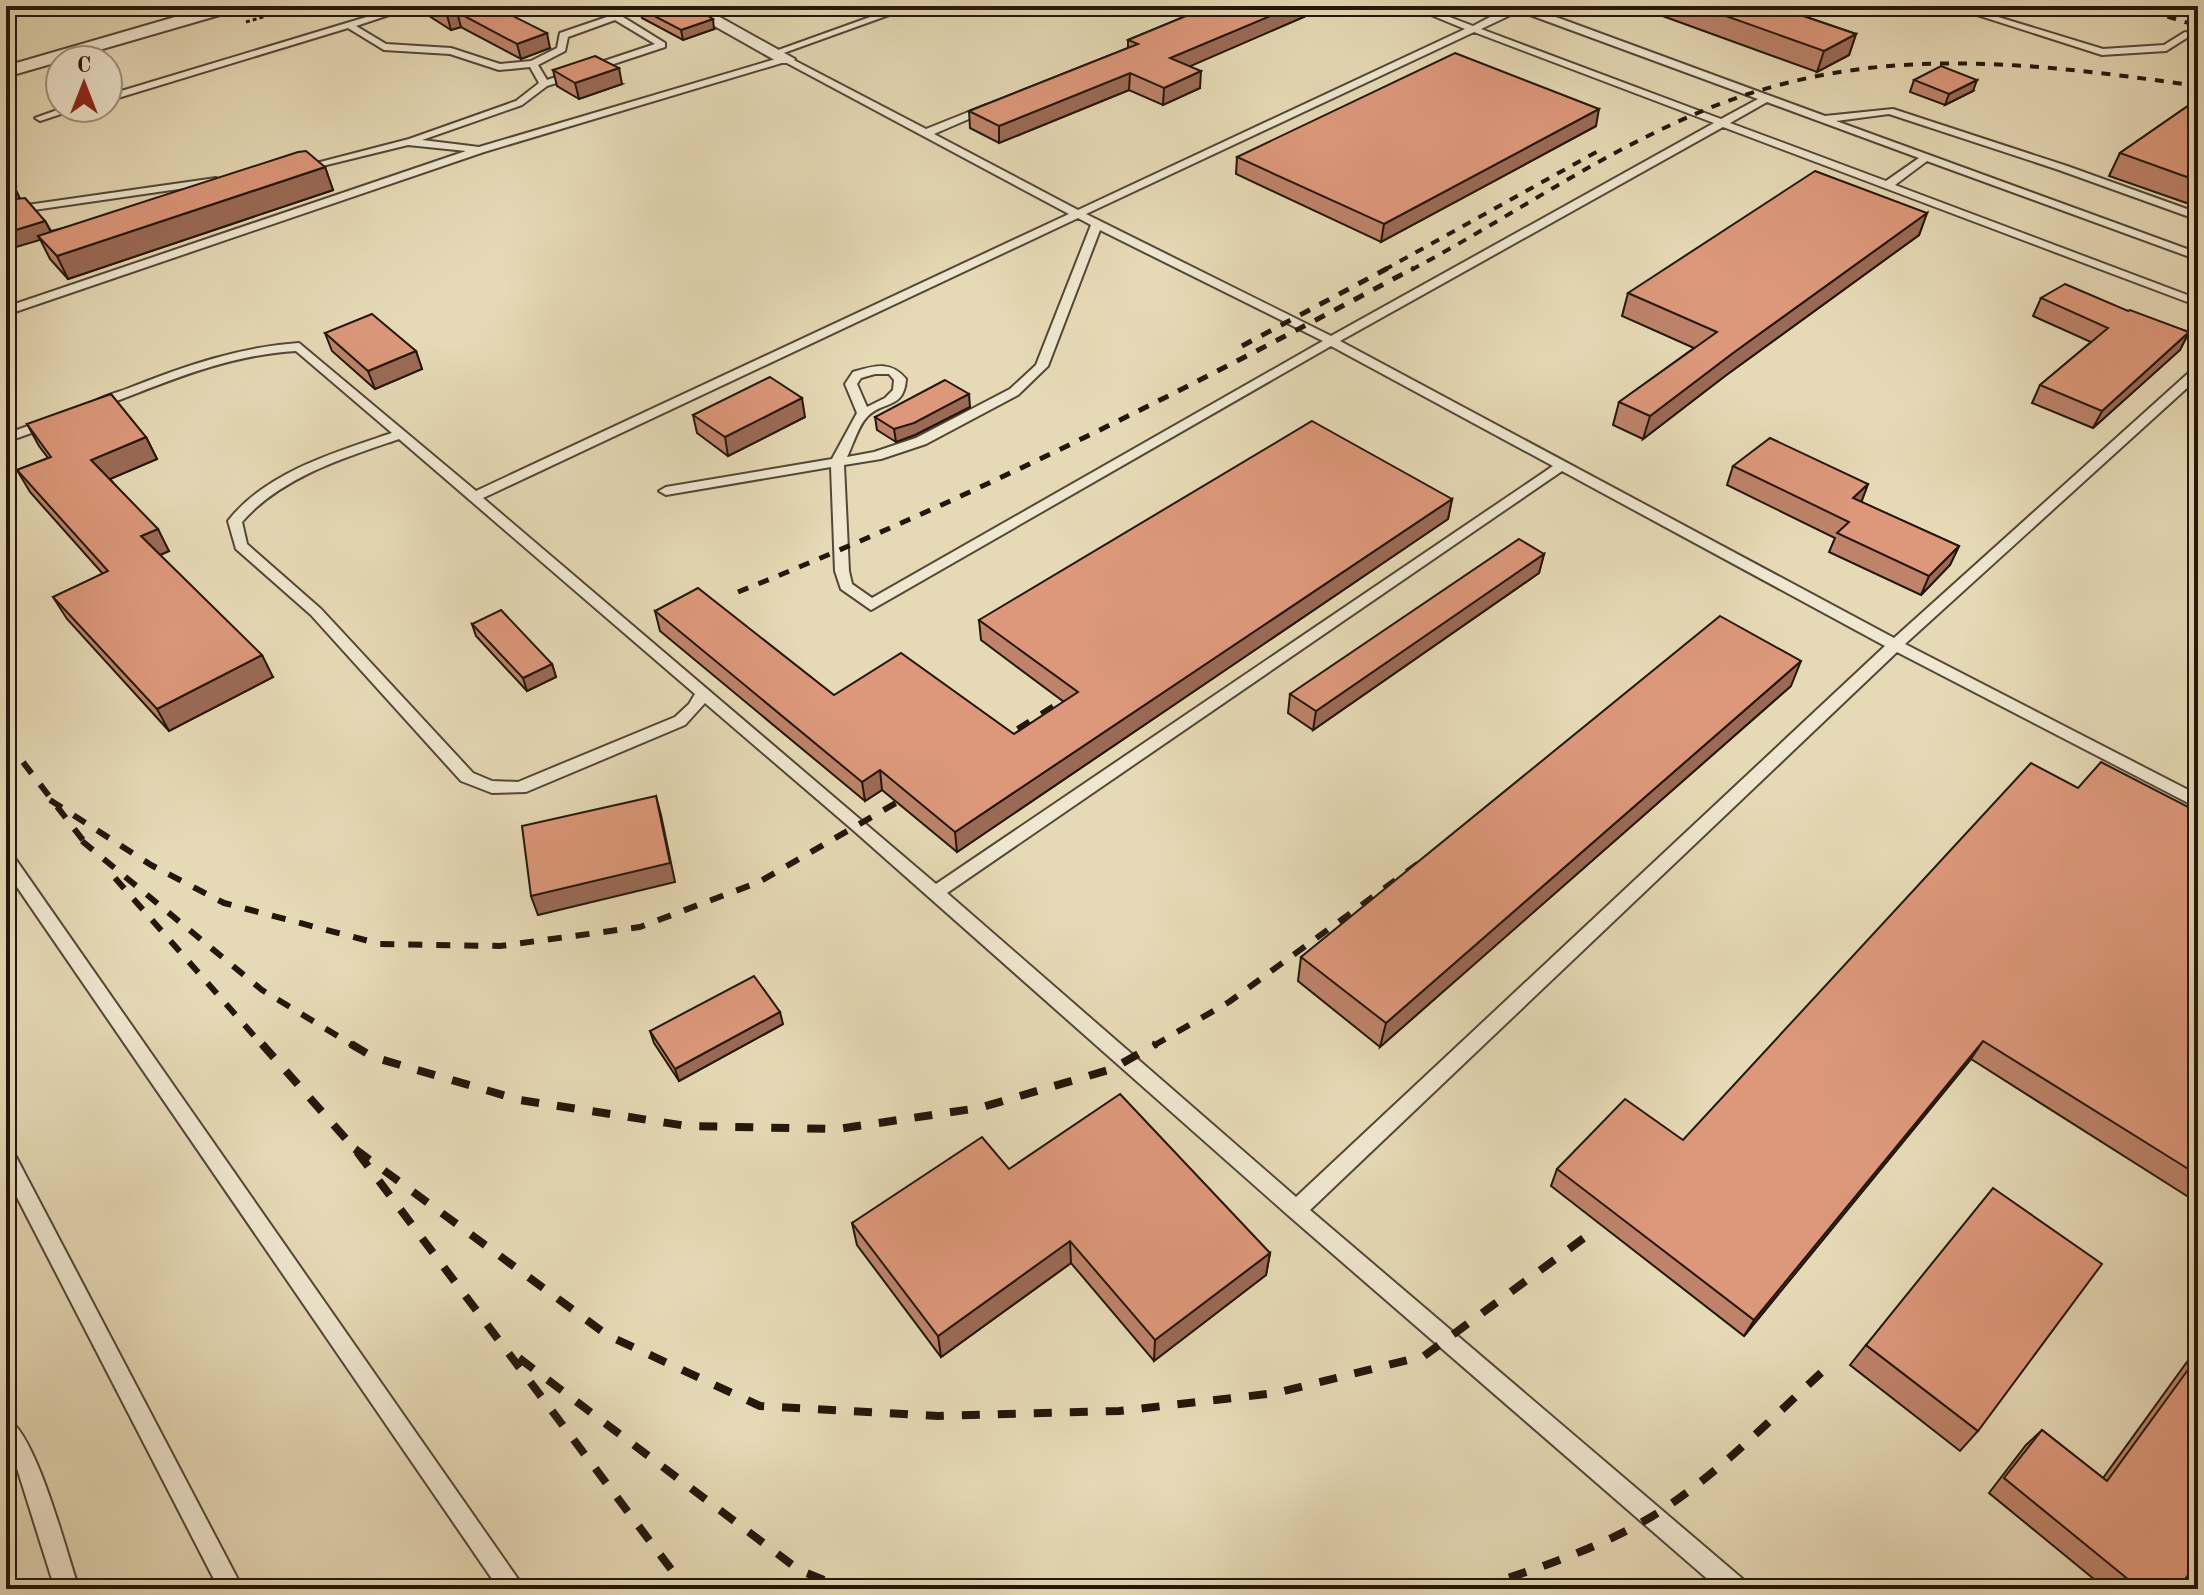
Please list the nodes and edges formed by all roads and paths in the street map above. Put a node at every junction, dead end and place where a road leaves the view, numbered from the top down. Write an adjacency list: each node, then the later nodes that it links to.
1 (231, 6): 15 (street)
2 (412, 6): 10 (lane)
3 (648, 6): 9 (lane)
4 (687, 6): 13 (street)
5 (910, 6): 13 (lane)
6 (1413, 6): 11 (lane)
7 (1519, 6): 11 (lane); 18 (lane)
8 (1953, 6): 12 (lane)
9 (616, 17): 14 (lane); 16 (lane)
10 (350, 26): 14 (lane); 17 (lane)
11 (1471, 29): 23 (lane); 33 (lane)
12 (2188, 34)
13 (780, 56): 24 (lane); 26 (lane)
14 (533, 64): 16 (lane)
15 (6, 72)
16 (544, 84): 25 (lane)
17 (124, 93)
18 (1765, 99): 22 (lane); 23 (lane)
19 (1005, 100): 24 (lane)
20 (44, 117): 21 (lane)
21 (40, 118)
22 (1820, 120): 27 (lane); 34 (lane)
23 (1722, 123): 31 (lane); 39 (lane)
24 (924, 134): 33 (lane)
25 (408, 142): 26 (lane); 28 (lane); 29 (lane)
26 (480, 150): 28 (lane)
27 (1925, 158): 31 (lane); 36 (lane)
28 (419, 171): 38 (lane)
29 (290, 172)
30 (230, 179): 32 (lane)
31 (1887, 186): 37 (lane)
32 (6, 211)
33 (1077, 213): 35 (lane); 47 (lane)
34 (2198, 217)
35 (1097, 223): 39 (lane); 44 (lane)
36 (2198, 257)
37 (2198, 303)
38 (6, 311)
39 (1330, 342): 44 (lane); 45 (lane)
40 (2198, 371): 48 (lane)
41 (863, 413): 44 (lane)
42 (401, 434): 43 (lane); 47 (lane); 49 (lane)
43 (6, 438)
44 (837, 463): 46 (lane)
45 (1561, 466): 48 (lane); 52 (lane)
46 (666, 491)
47 (474, 497): 49 (lane)
48 (1895, 645): 50 (lane); 54 (lane)
49 (703, 692): 52 (lane)
50 (2198, 802)
51 (6, 858): 58 (lane)
52 (935, 893): 54 (lane)
53 (6, 1157): 57 (lane)
54 (1296, 1210): 59 (lane)
55 (6, 1429): 56 (lane)
56 (67, 1589)
57 (231, 1589)
58 (513, 1589)
59 (1737, 1589)

